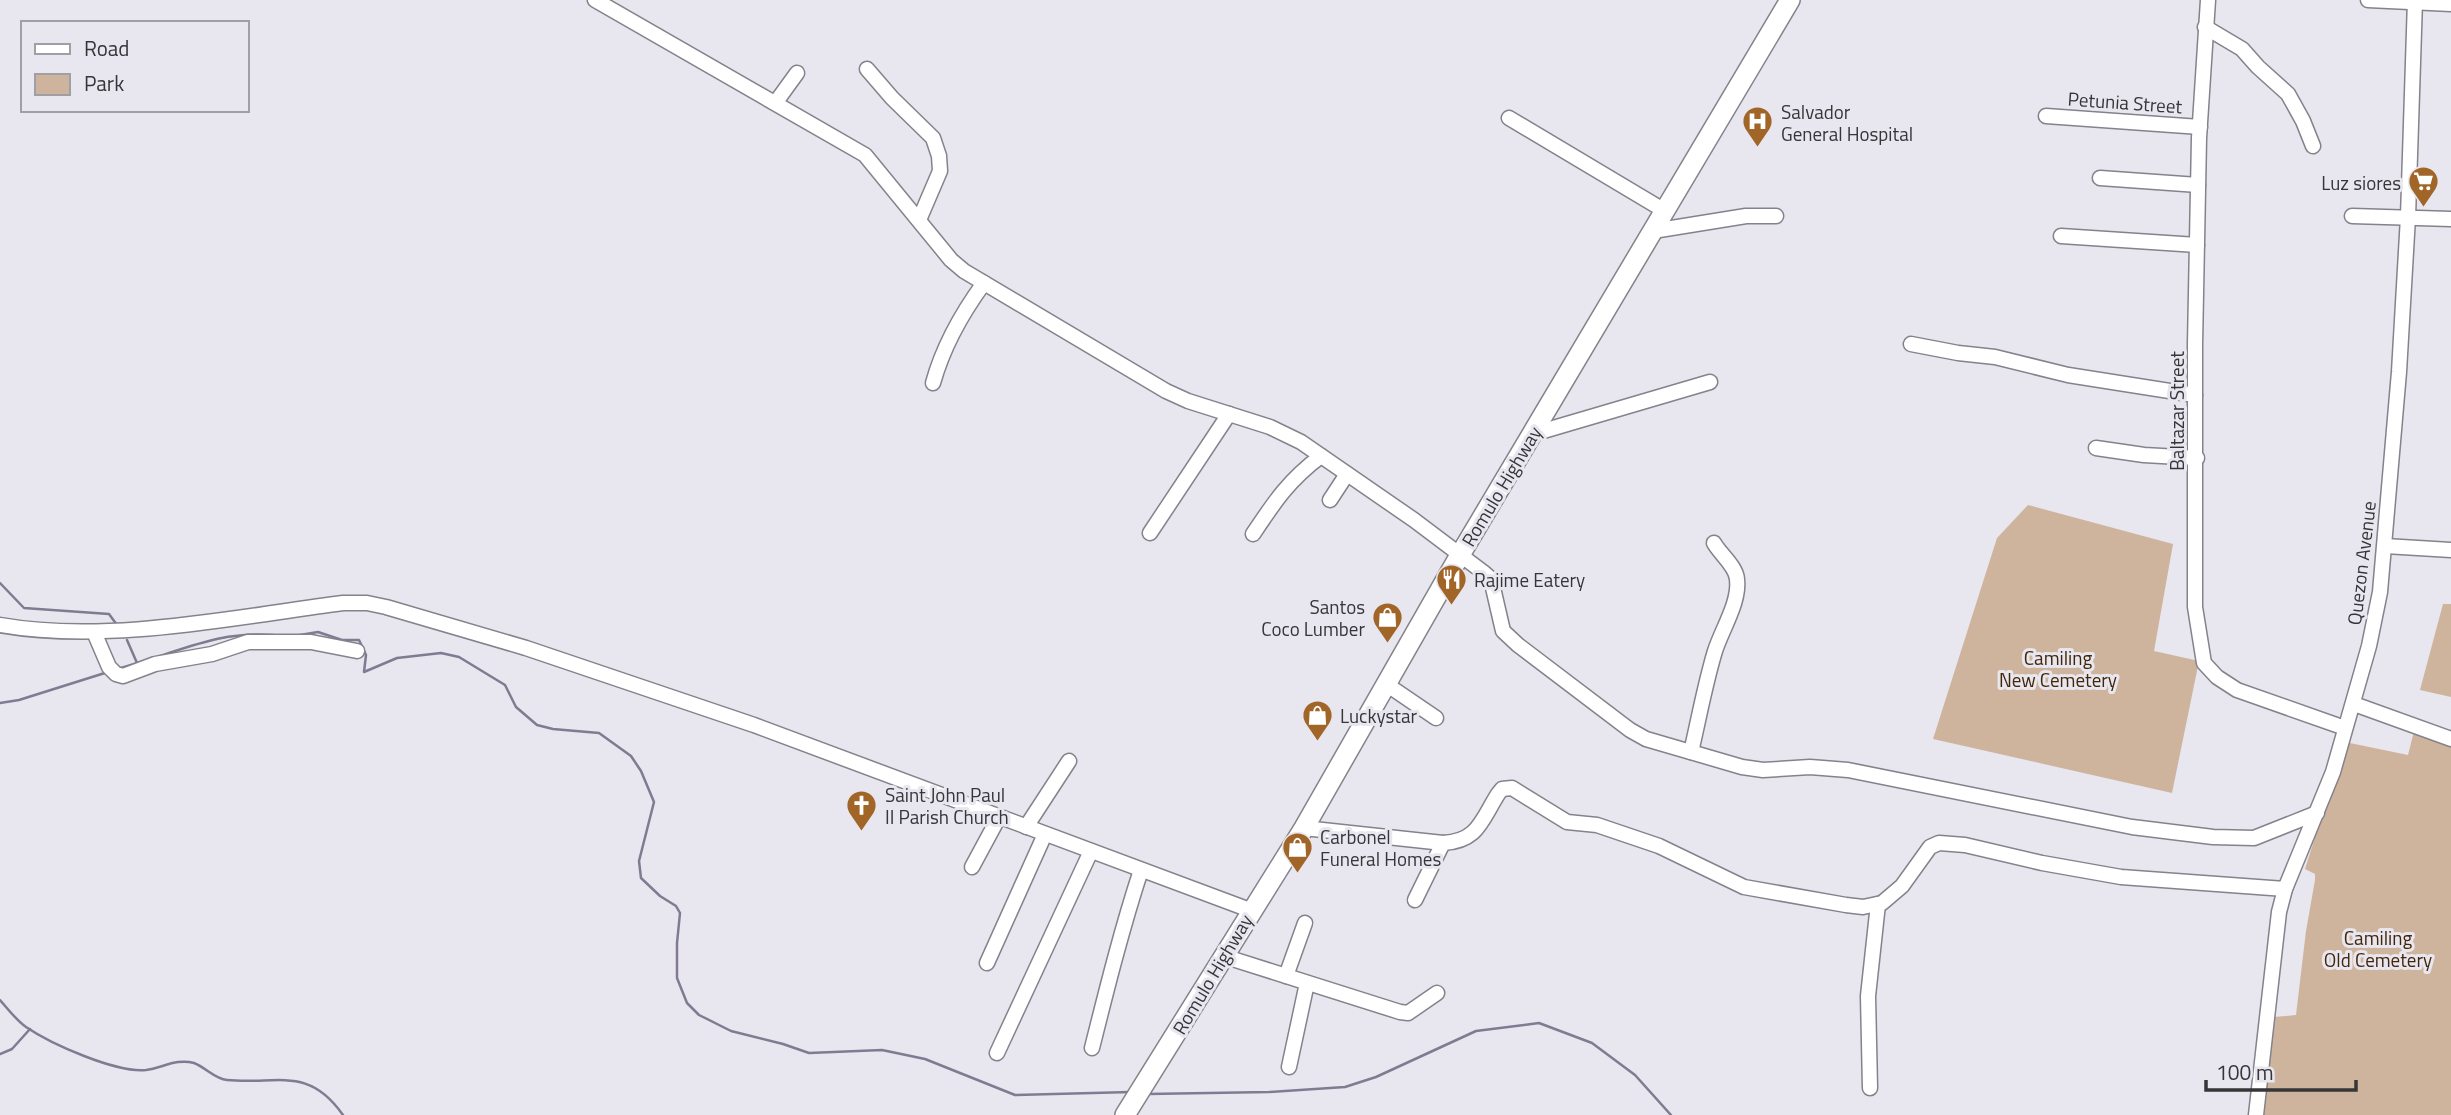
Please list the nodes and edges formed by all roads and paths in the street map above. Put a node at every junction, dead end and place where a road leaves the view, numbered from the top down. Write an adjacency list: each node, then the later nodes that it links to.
1 (594, 0): 10 (street)
2 (1790, 0): 17 (highway, Romulo Highway)
3 (2208, 0): 7 (street, Baltazar Street)
4 (2368, 0): 5 (street)
5 (2415, 1): 6 (street); 20 (street, Quezon Avenue)
6 (2451, 4)
7 (2206, 27): 13 (street, Baltazar Street); 14 (street)
8 (867, 69): 22 (street)
9 (797, 73): 10 (street)
10 (776, 102): 22 (street)
11 (2046, 116): 13 (street, Petunia Street)
12 (1509, 118): 17 (street)
13 (2200, 127): 16 (street, Baltazar Street)
14 (2313, 146)
15 (2100, 178): 16 (street)
16 (2198, 185): 25 (street, Baltazar Street)
17 (1665, 211): 23 (highway, Romulo Highway)
18 (1776, 216): 23 (street)
19 (2351, 216): 20 (street)
20 (2409, 217): 21 (street); 41 (street, Quezon Avenue)
21 (2451, 219)
22 (919, 220): 26 (street)
23 (1653, 231): 32 (highway, Romulo Highway)
24 (2061, 236): 25 (street)
25 (2197, 245): 30 (street, Baltazar Street)
26 (984, 283): 28 (street); 31 (street)
27 (1911, 344): 30 (street)
28 (933, 383)
29 (1710, 383): 32 (street)
30 (2196, 396): 35 (street, Baltazar Street)
31 (1229, 414): 34 (street); 38 (street)
32 (1533, 433): 43 (highway, Romulo Highway)
33 (2096, 449): 35 (street)
34 (1321, 456): 36 (street); 39 (street)
35 (2197, 458): 50 (street, Baltazar Street)
36 (1347, 474): 37 (street); 43 (street)
37 (1330, 500)
38 (1150, 533)
39 (1253, 534)
40 (1714, 543): 52 (street)
41 (2385, 546): 42 (street); 48 (street, Quezon Avenue)
42 (2451, 550)
43 (1460, 555): 47 (highway, Romulo Highway); 52 (street)
44 (0, 625): 45 (street)
45 (94, 632): 46 (street); 55 (street)
46 (357, 650)
47 (1386, 684): 49 (street); 57 (highway, Romulo Highway)
48 (2354, 704): 50 (street, Quezon Avenue); 51 (street)
49 (1436, 718)
50 (2345, 728): 54 (street, Quezon Avenue)
51 (2451, 739)
52 (1691, 752): 54 (street)
53 (1069, 761): 56 (street)
54 (2317, 813): 63 (street, Quezon Avenue)
55 (999, 817): 56 (street); 61 (street)
56 (1026, 827): 58 (street)
57 (1304, 828): 59 (street); 66 (highway, Romulo Highway)
58 (1045, 834): 60 (street); 69 (street)
59 (1443, 843): 64 (street); 65 (street)
60 (1091, 851): 62 (street); 74 (street)
61 (972, 867)
62 (1141, 870): 66 (street); 73 (street)
63 (2285, 889): 65 (street); 78 (street, Quezon Avenue)
64 (1415, 900)
65 (1878, 904): 76 (street)
66 (1250, 910): 68 (highway, Romulo Highway)
67 (1305, 923): 70 (street)
68 (1223, 957): 70 (street); 77 (highway, Romulo Highway)
69 (987, 963)
70 (1286, 976): 71 (street)
71 (1307, 983): 72 (street); 75 (street)
72 (1437, 992)
73 (1092, 1048)
74 (997, 1054)
75 (1289, 1067)
76 (1870, 1088)
77 (1125, 1115)
78 (2256, 1115)

